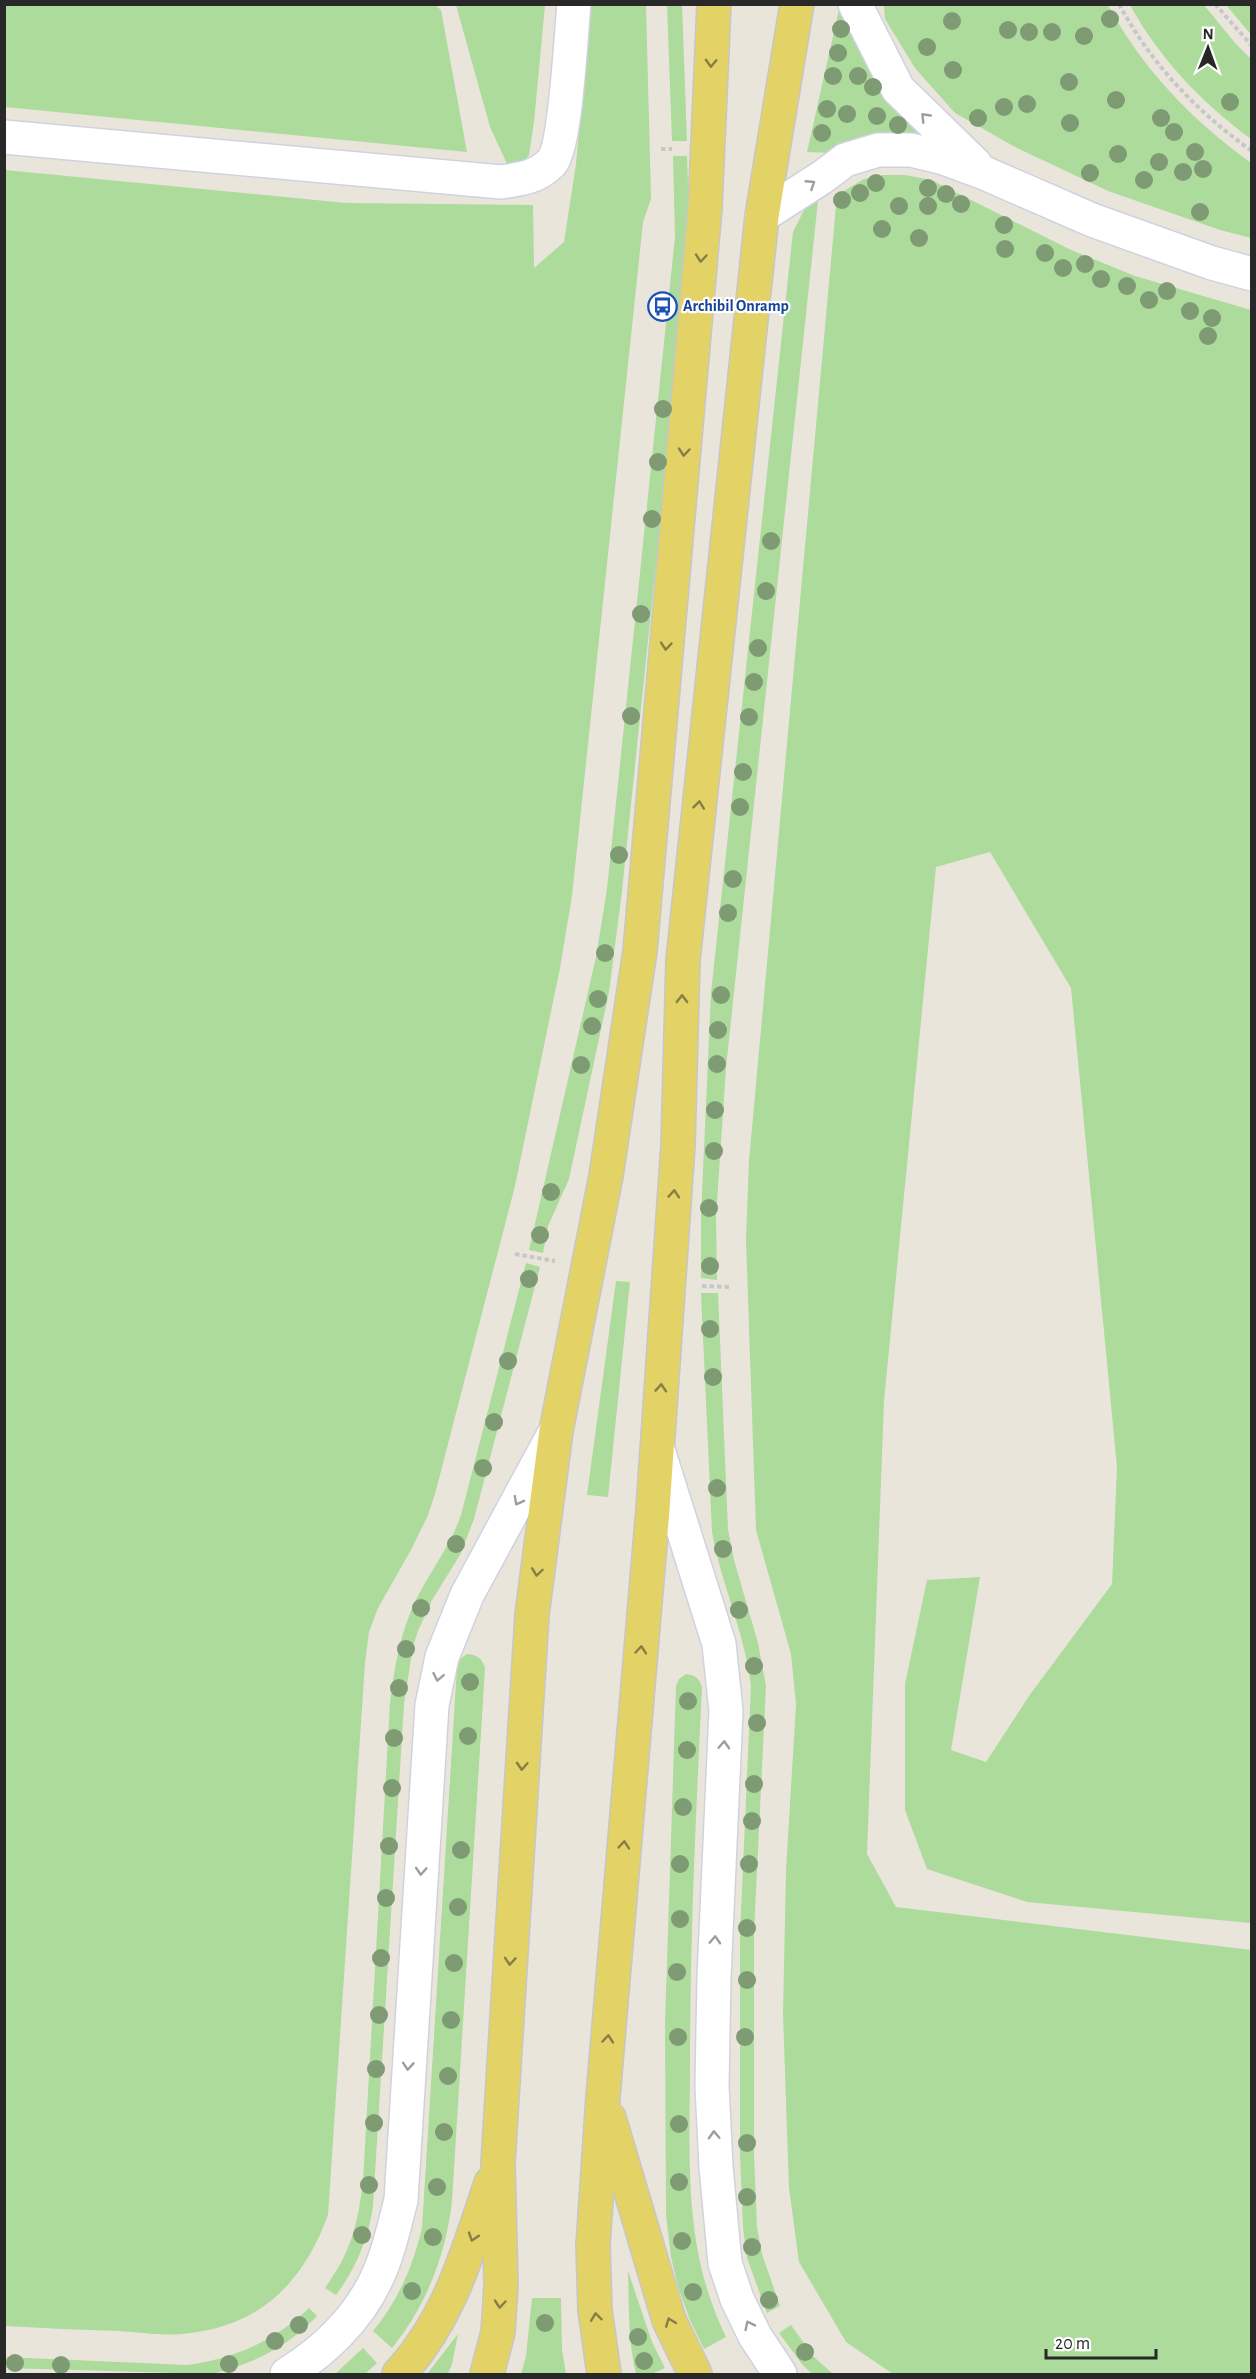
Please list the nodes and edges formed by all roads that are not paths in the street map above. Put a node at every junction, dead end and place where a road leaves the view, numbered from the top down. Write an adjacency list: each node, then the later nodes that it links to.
1 (574, 4): 5 (street)
2 (714, 4): 9 (main road, one-way to 9)
3 (797, 4): 7 (main road)
4 (855, 4): 6 (street, one-way to 4)
5 (4, 137)
6 (982, 172): 7 (street, one-way to 6); 8 (street)
7 (762, 216): 10 (main road, one-way to 7)
8 (1251, 274)
9 (556, 1431): 12 (main road, one-way to 12); 13 (street, one-way to 13)
10 (657, 1447): 11 (main road, one-way to 10); 18 (street, one-way to 10)
11 (603, 2097): 16 (main road, one-way to 11); 17 (main road, one-way to 11)
12 (498, 2162): 14 (main road, one-way to 14); 15 (main road, one-way to 15)
13 (287, 2374)
14 (399, 2374)
15 (487, 2374)
16 (604, 2374)
17 (695, 2374)
18 (780, 2374)

